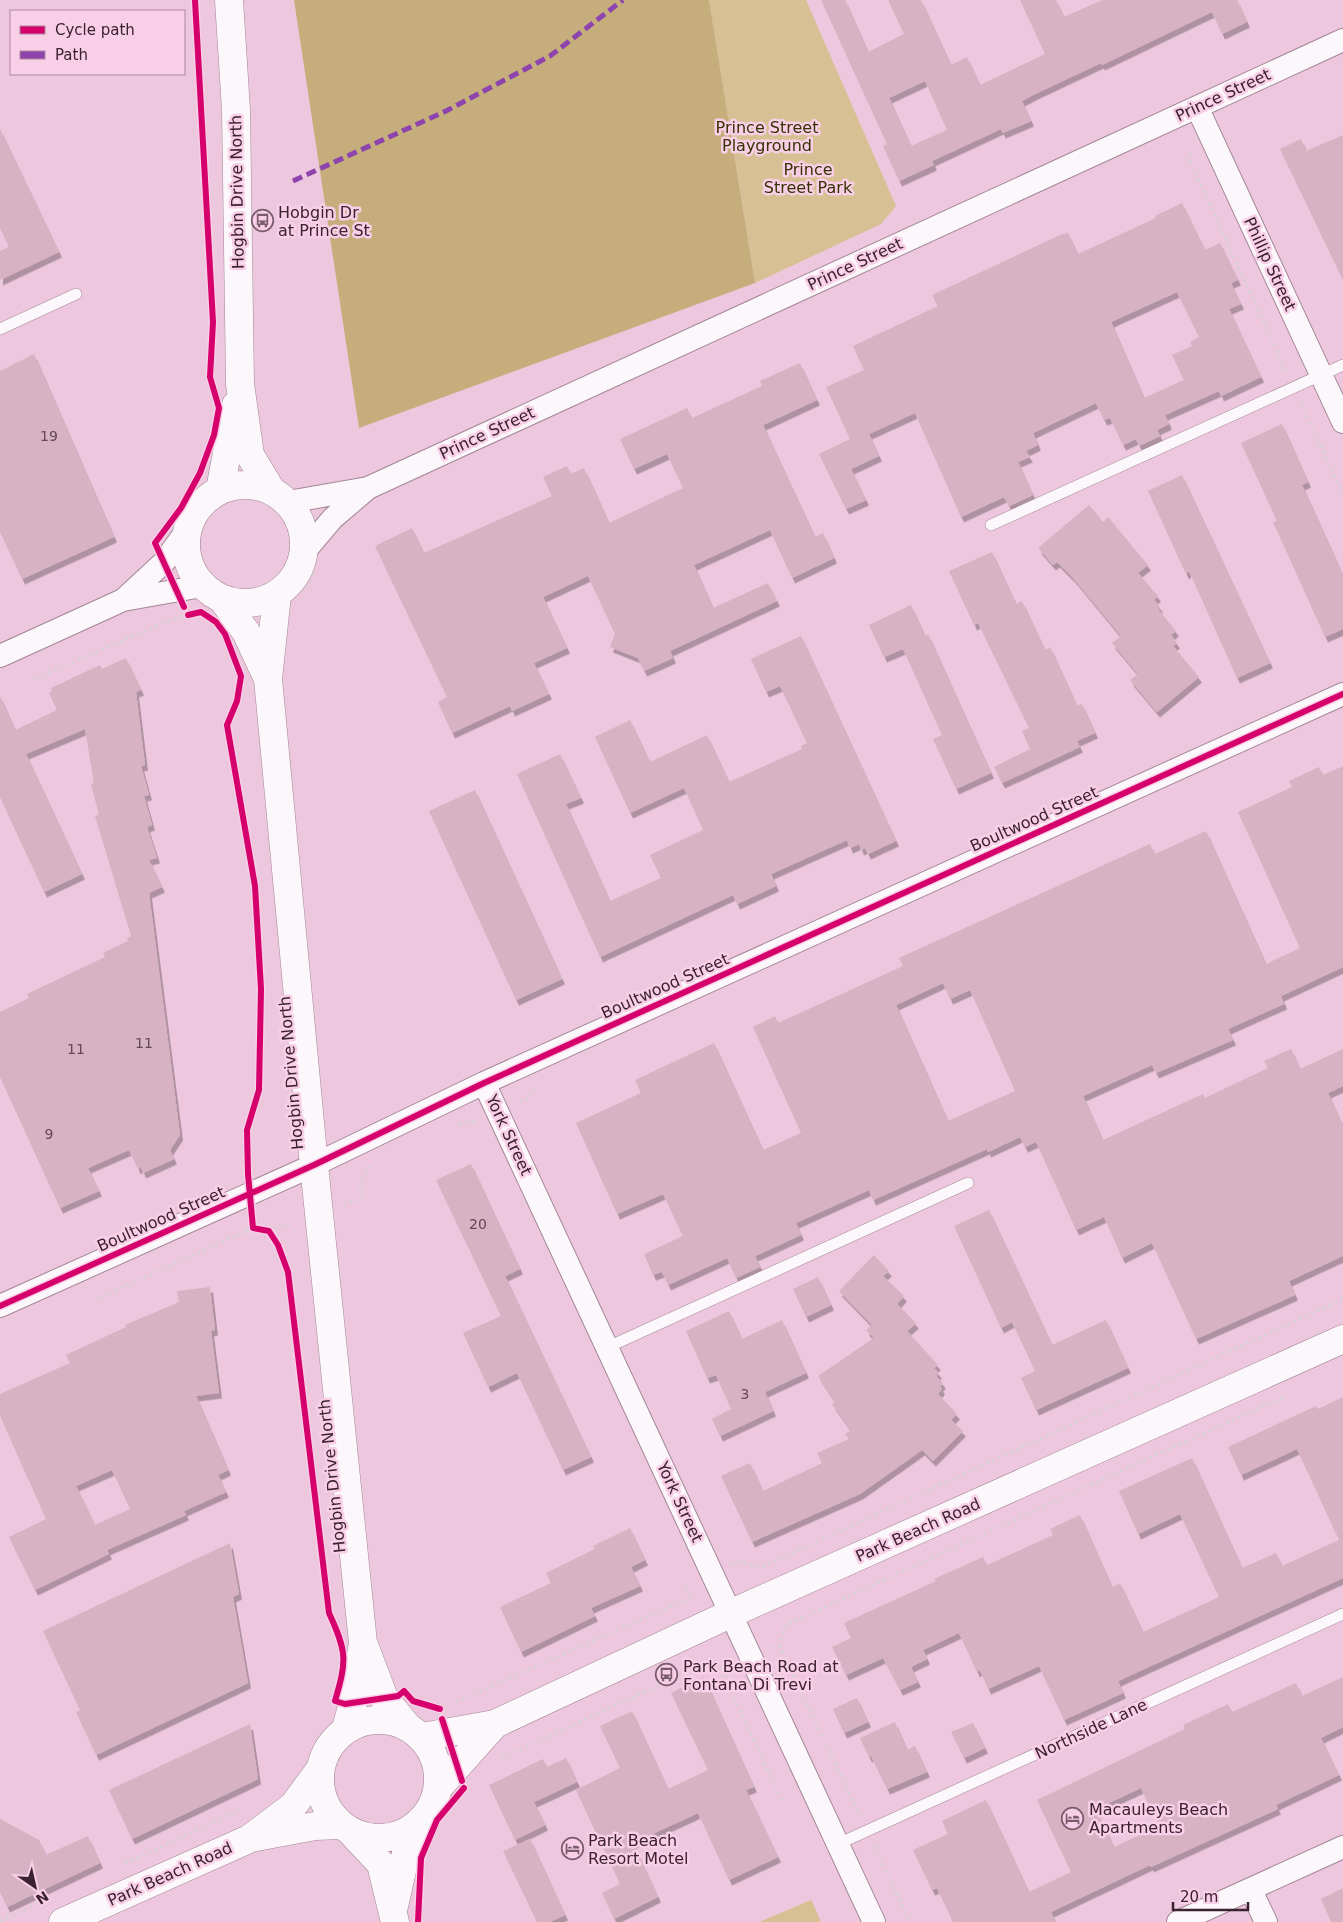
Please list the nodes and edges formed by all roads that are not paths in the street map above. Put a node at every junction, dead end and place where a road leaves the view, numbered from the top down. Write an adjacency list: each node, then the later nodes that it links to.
1 (229, 0): 8 (main road, Hogbin Drive North)
2 (1343, 40): 3 (street, Prince Street)
3 (1198, 107): 7 (street, Phillip Street); 10 (street, Prince Street)
4 (76, 294): 5 (lane)
5 (0, 329)
6 (1343, 365): 7 (lane)
7 (1321, 375): 9 (street, Phillip Street); 13 (lane)
8 (240, 384): 11 (main road, Hogbin Drive North); 12 (main road, Hogbin Drive North)
9 (1343, 422)
10 (368, 488): 12 (street, Prince Street); 15 (street, Prince Street)
11 (220, 490): 12 (main road); 14 (main road)
12 (280, 496): 15 (main road)
13 (990, 525)
14 (187, 530): 16 (main road); 18 (street)
15 (312, 559): 17 (main road)
16 (212, 593): 17 (main road); 18 (street); 20 (main road, Hogbin Drive North)
17 (288, 598): 20 (main road, Hogbin Drive North)
18 (123, 600): 19 (street)
19 (0, 656)
20 (268, 679): 23 (main road, Hogbin Drive North)
21 (1343, 694): 22 (street, Boultwood Street)
22 (484, 1083): 23 (street, Boultwood Street); 27 (street, York Street)
23 (314, 1165): 25 (street, Boultwood Street); 30 (main road, Hogbin Drive North)
24 (968, 1183): 27 (lane)
25 (0, 1306)
26 (1343, 1339): 28 (main road, Park Beach Road)
27 (608, 1347): 28 (street, York Street)
28 (732, 1613): 31 (main road, Park Beach Road); 39 (street, York Street)
29 (1343, 1614): 39 (lane, Northside Lane)
30 (363, 1643): 32 (main road, Hogbin Drive North); 33 (main road, Hogbin Drive North)
31 (495, 1724): 33 (main road, Park Beach Road); 35 (main road, Park Beach Road)
32 (346, 1730): 33 (main road); 34 (main road)
33 (415, 1732): 35 (main road)
34 (321, 1768): 37 (main road); 38 (main road, Park Beach Road)
35 (438, 1788): 36 (main road)
36 (420, 1822): 37 (main road); 42 (main road)
37 (346, 1828): 38 (main road, Park Beach Road); 42 (main road)
38 (249, 1838): 43 (main road, Park Beach Road)
39 (838, 1844): 44 (street, York Street)
40 (1343, 1847): 41 (street)
41 (1252, 1890): 45 (street); 46 (street)
42 (394, 1916)
43 (63, 1922)
44 (874, 1922)
45 (1178, 1922)
46 (1266, 1922)

